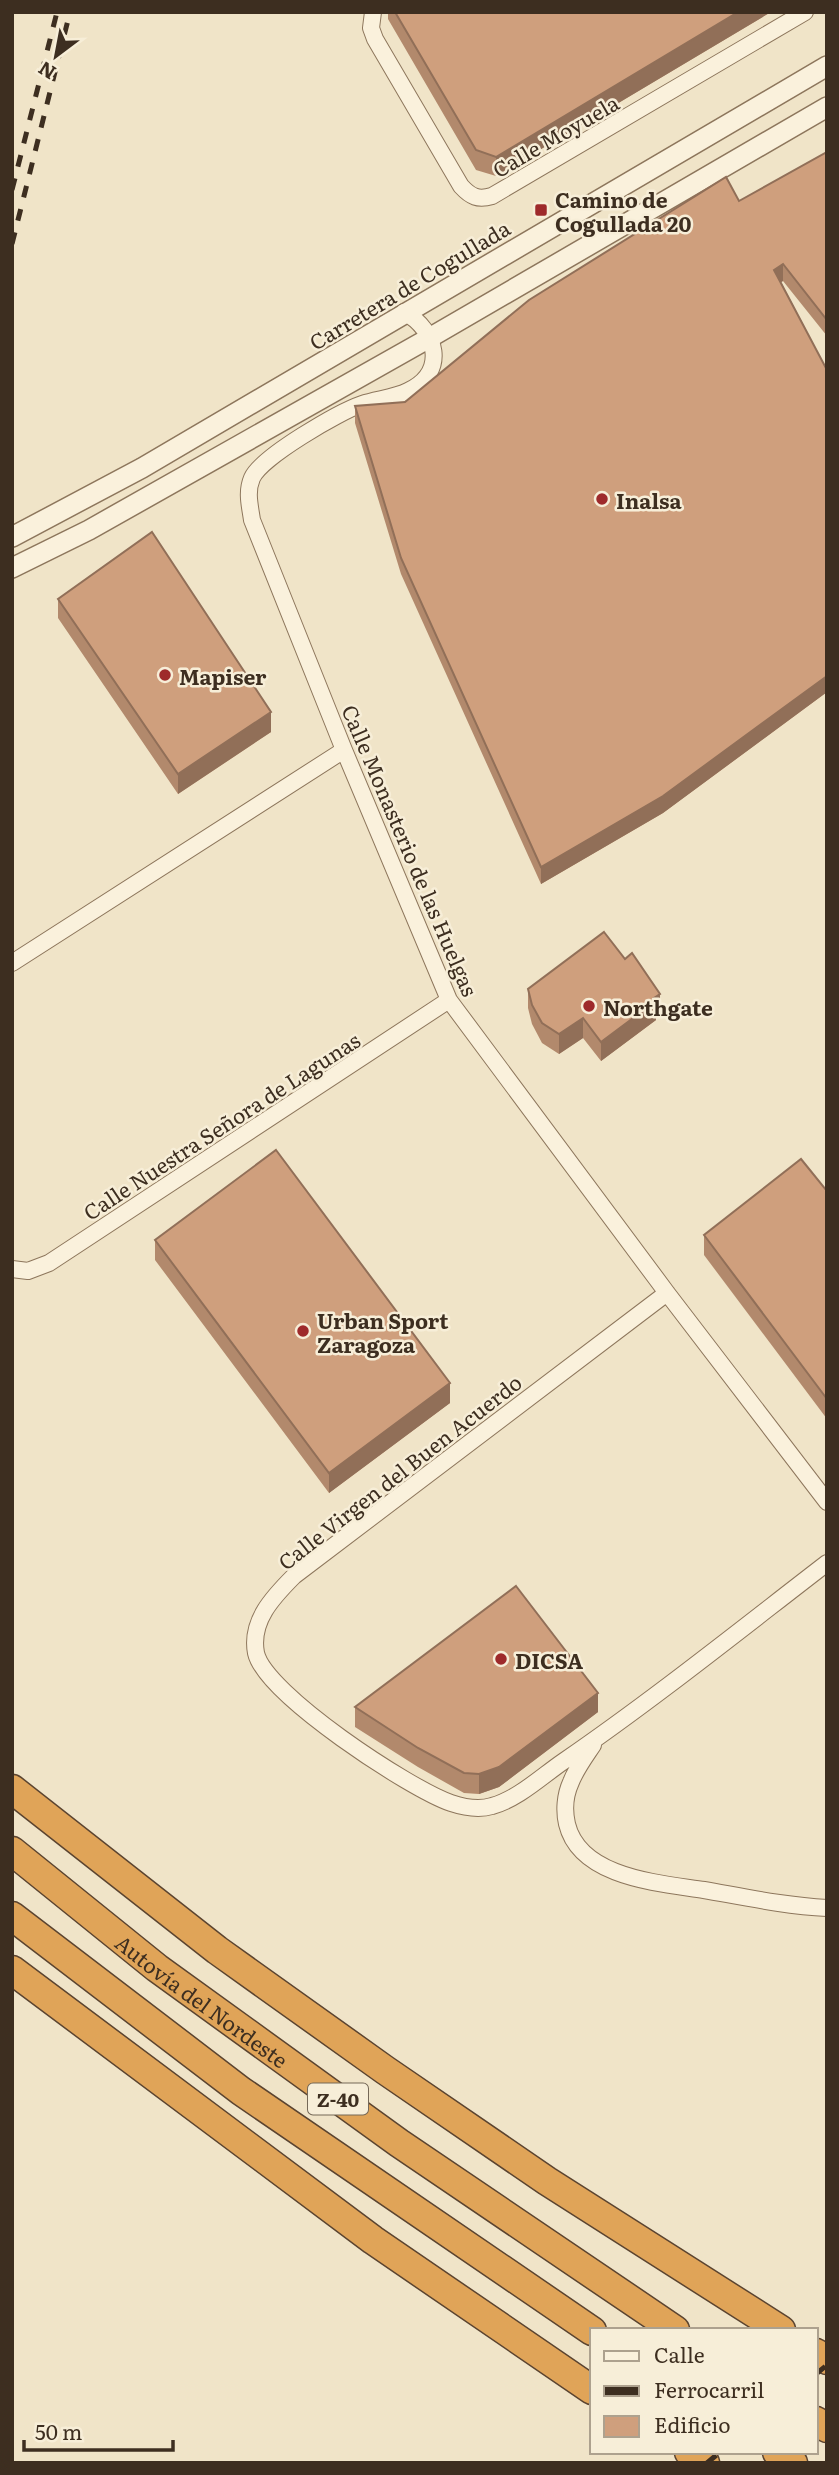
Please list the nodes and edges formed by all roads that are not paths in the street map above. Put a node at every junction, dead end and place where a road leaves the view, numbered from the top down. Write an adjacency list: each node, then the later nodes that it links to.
1 (373, 12): 2 (street, Calle Moyuela)
2 (806, 12)
3 (827, 66): 5 (street, Carretera de Cogullada)
4 (827, 107): 6 (street)
5 (404, 312): 6 (street); 7 (street, Carretera de Cogullada)
6 (431, 337): 8 (street); 9 (street, Calle Monasterio de las Huelgas)
7 (12, 537)
8 (12, 568)
9 (344, 750): 10 (street); 11 (street, Calle Monasterio de las Huelgas)
10 (12, 963)
11 (449, 1000): 12 (street, Calle Nuestra Señora de Lagunas); 13 (street, Calle Monasterio de las Huelgas)
12 (12, 1269)
13 (667, 1293): 14 (street, Calle Monasterio de las Huelgas); 16 (street, Calle Virgen del Buen Acuerdo)
14 (827, 1502)
15 (827, 1563): 16 (street, Calle Virgen del Buen Acuerdo)
16 (597, 1738): 19 (street)
17 (12, 1789): 23 (highway)
18 (12, 1851): 22 (highway, Autovía del Nordeste / Z-40)
19 (827, 1908)
20 (12, 1916): 24 (highway, Z-40)
21 (12, 1970): 25 (highway)
22 (672, 2328)
23 (778, 2328)
24 (590, 2329)
25 (590, 2389)

